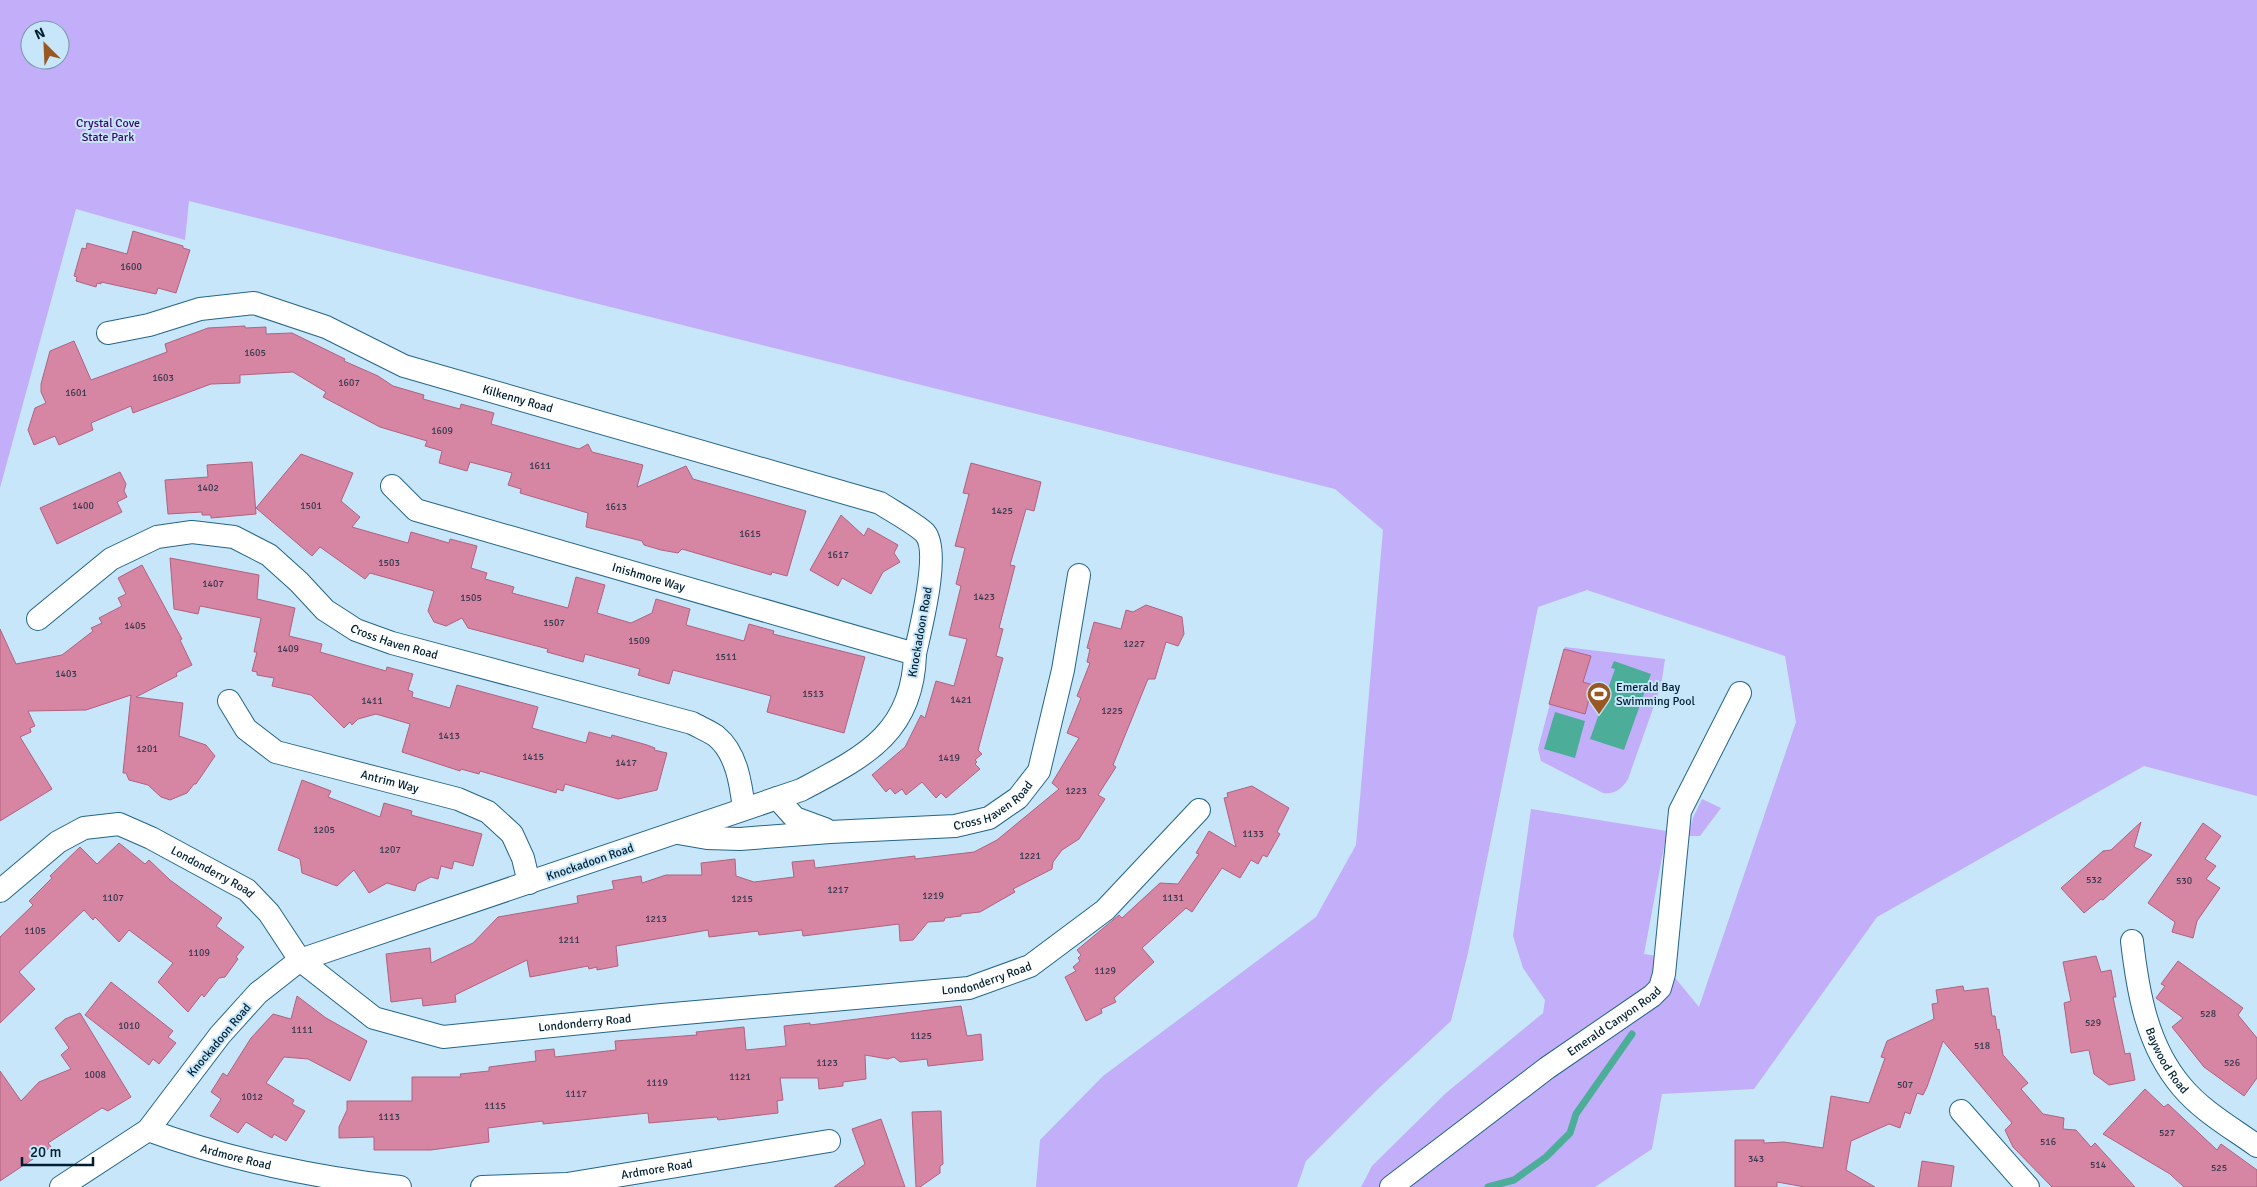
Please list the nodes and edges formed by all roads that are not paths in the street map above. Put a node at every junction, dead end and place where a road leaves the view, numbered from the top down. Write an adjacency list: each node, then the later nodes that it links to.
1 (108, 332): 3 (street, Kilkenny Road)
2 (392, 486): 6 (street, Inishmore Way)
3 (926, 534): 6 (street, Knockadoon Road)
4 (1080, 576): 12 (street, Cross Haven Road)
5 (38, 619): 10 (street, Cross Haven Road)
6 (915, 654): 9 (street, Knockadoon Road)
7 (1740, 693): 26 (street, Emerald Canyon Road)
8 (229, 701): 14 (street, Antrim Way)
9 (777, 798): 10 (street, Knockadoon Road); 12 (street, Cross Haven Road)
10 (744, 809): 13 (street, Knockadoon Road)
11 (1199, 810): 17 (street, Londonderry Road)
12 (830, 832): 13 (street, Cross Haven Road)
13 (675, 833): 14 (street, Knockadoon Road)
14 (529, 882): 17 (street, Knockadoon Road)
15 (0, 891): 17 (street, Londonderry Road)
16 (2132, 941): 21 (street, Baywood Road)
17 (300, 960): 19 (street, Knockadoon Road)
18 (1961, 1111): 27 (street)
19 (148, 1130): 23 (street); 24 (street, Ardmore Road)
20 (830, 1141): 22 (street, Ardmore Road)
21 (2257, 1146)
22 (567, 1185): 25 (street, Ardmore Road)
23 (61, 1187)
24 (400, 1187)
25 (482, 1187)
26 (1391, 1187)
27 (2028, 1187)

